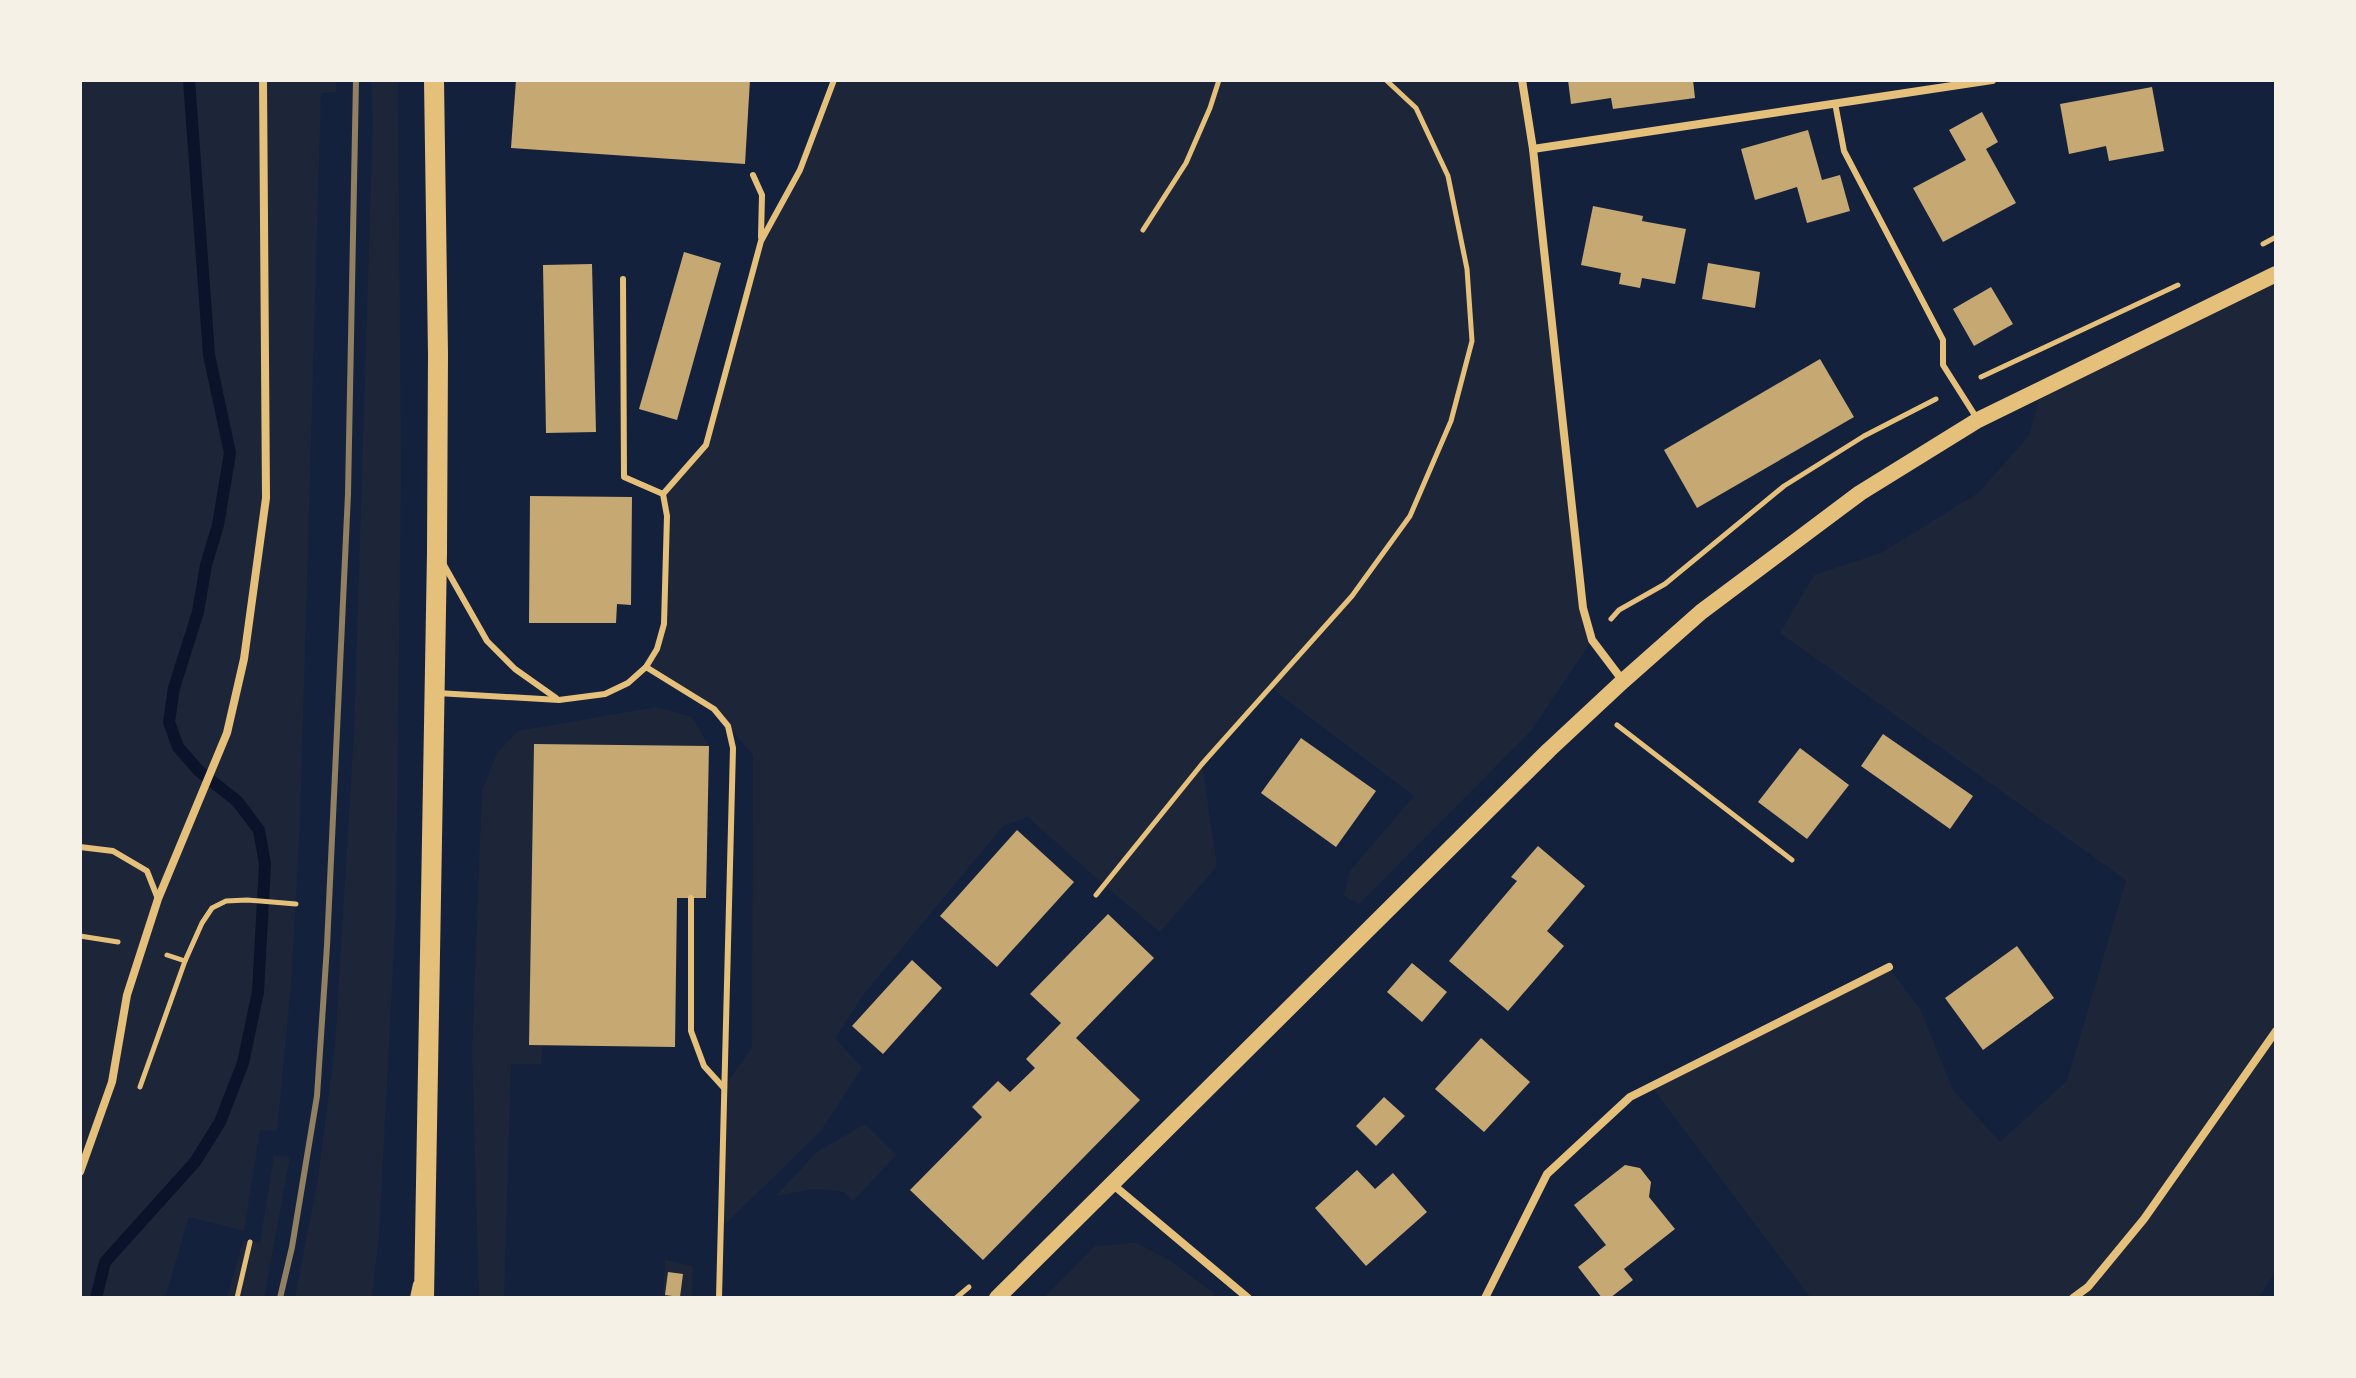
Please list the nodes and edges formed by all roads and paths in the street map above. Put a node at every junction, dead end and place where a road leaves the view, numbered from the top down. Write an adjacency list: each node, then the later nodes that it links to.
1 (263, 80): 27 (street)
2 (434, 80): 17 (main road)
3 (834, 80): 12 (lane)
4 (1219, 80): 11 (path)
5 (1386, 80): 25 (path)
6 (1522, 80): 9 (street)
7 (1992, 80): 8 (street)
8 (1835, 103): 9 (street); 15 (lane)
9 (1533, 149): 19 (street)
10 (753, 175): 12 (lane)
11 (1143, 230)
12 (761, 241): 16 (lane)
13 (2276, 274): 15 (main road)
14 (623, 279): 16 (lane)
15 (1978, 420): 19 (main road)
16 (663, 494): 18 (lane)
17 (437, 553): 20 (main road); 21 (lane)
18 (646, 667): 21 (lane); 31 (lane)
19 (1623, 681): 22 (main road)
20 (433, 693): 21 (lane); 36 (main road)
21 (559, 700)
22 (1594, 707): 24 (path); 34 (main road)
23 (80, 847): 27 (lane)
24 (1792, 860)
25 (1096, 895)
26 (691, 898): 31 (lane)
27 (158, 899): 33 (street)
28 (296, 904): 32 (path)
29 (1889, 967): 46 (street)
30 (2276, 1031): 47 (street)
31 (724, 1088): 42 (lane)
32 (139, 1090)
33 (80, 1172)
34 (1111, 1183): 44 (main road); 45 (street)
35 (250, 1242): 38 (path)
36 (424, 1245): 39 (lane); 40 (main road); 41 (main road)
37 (970, 1286): 43 (path)
38 (237, 1298)
39 (413, 1298)
40 (424, 1298)
41 (432, 1298)
42 (719, 1298)
43 (956, 1298)
44 (997, 1298)
45 (1248, 1298)
46 (1485, 1298)
47 (2073, 1298)

